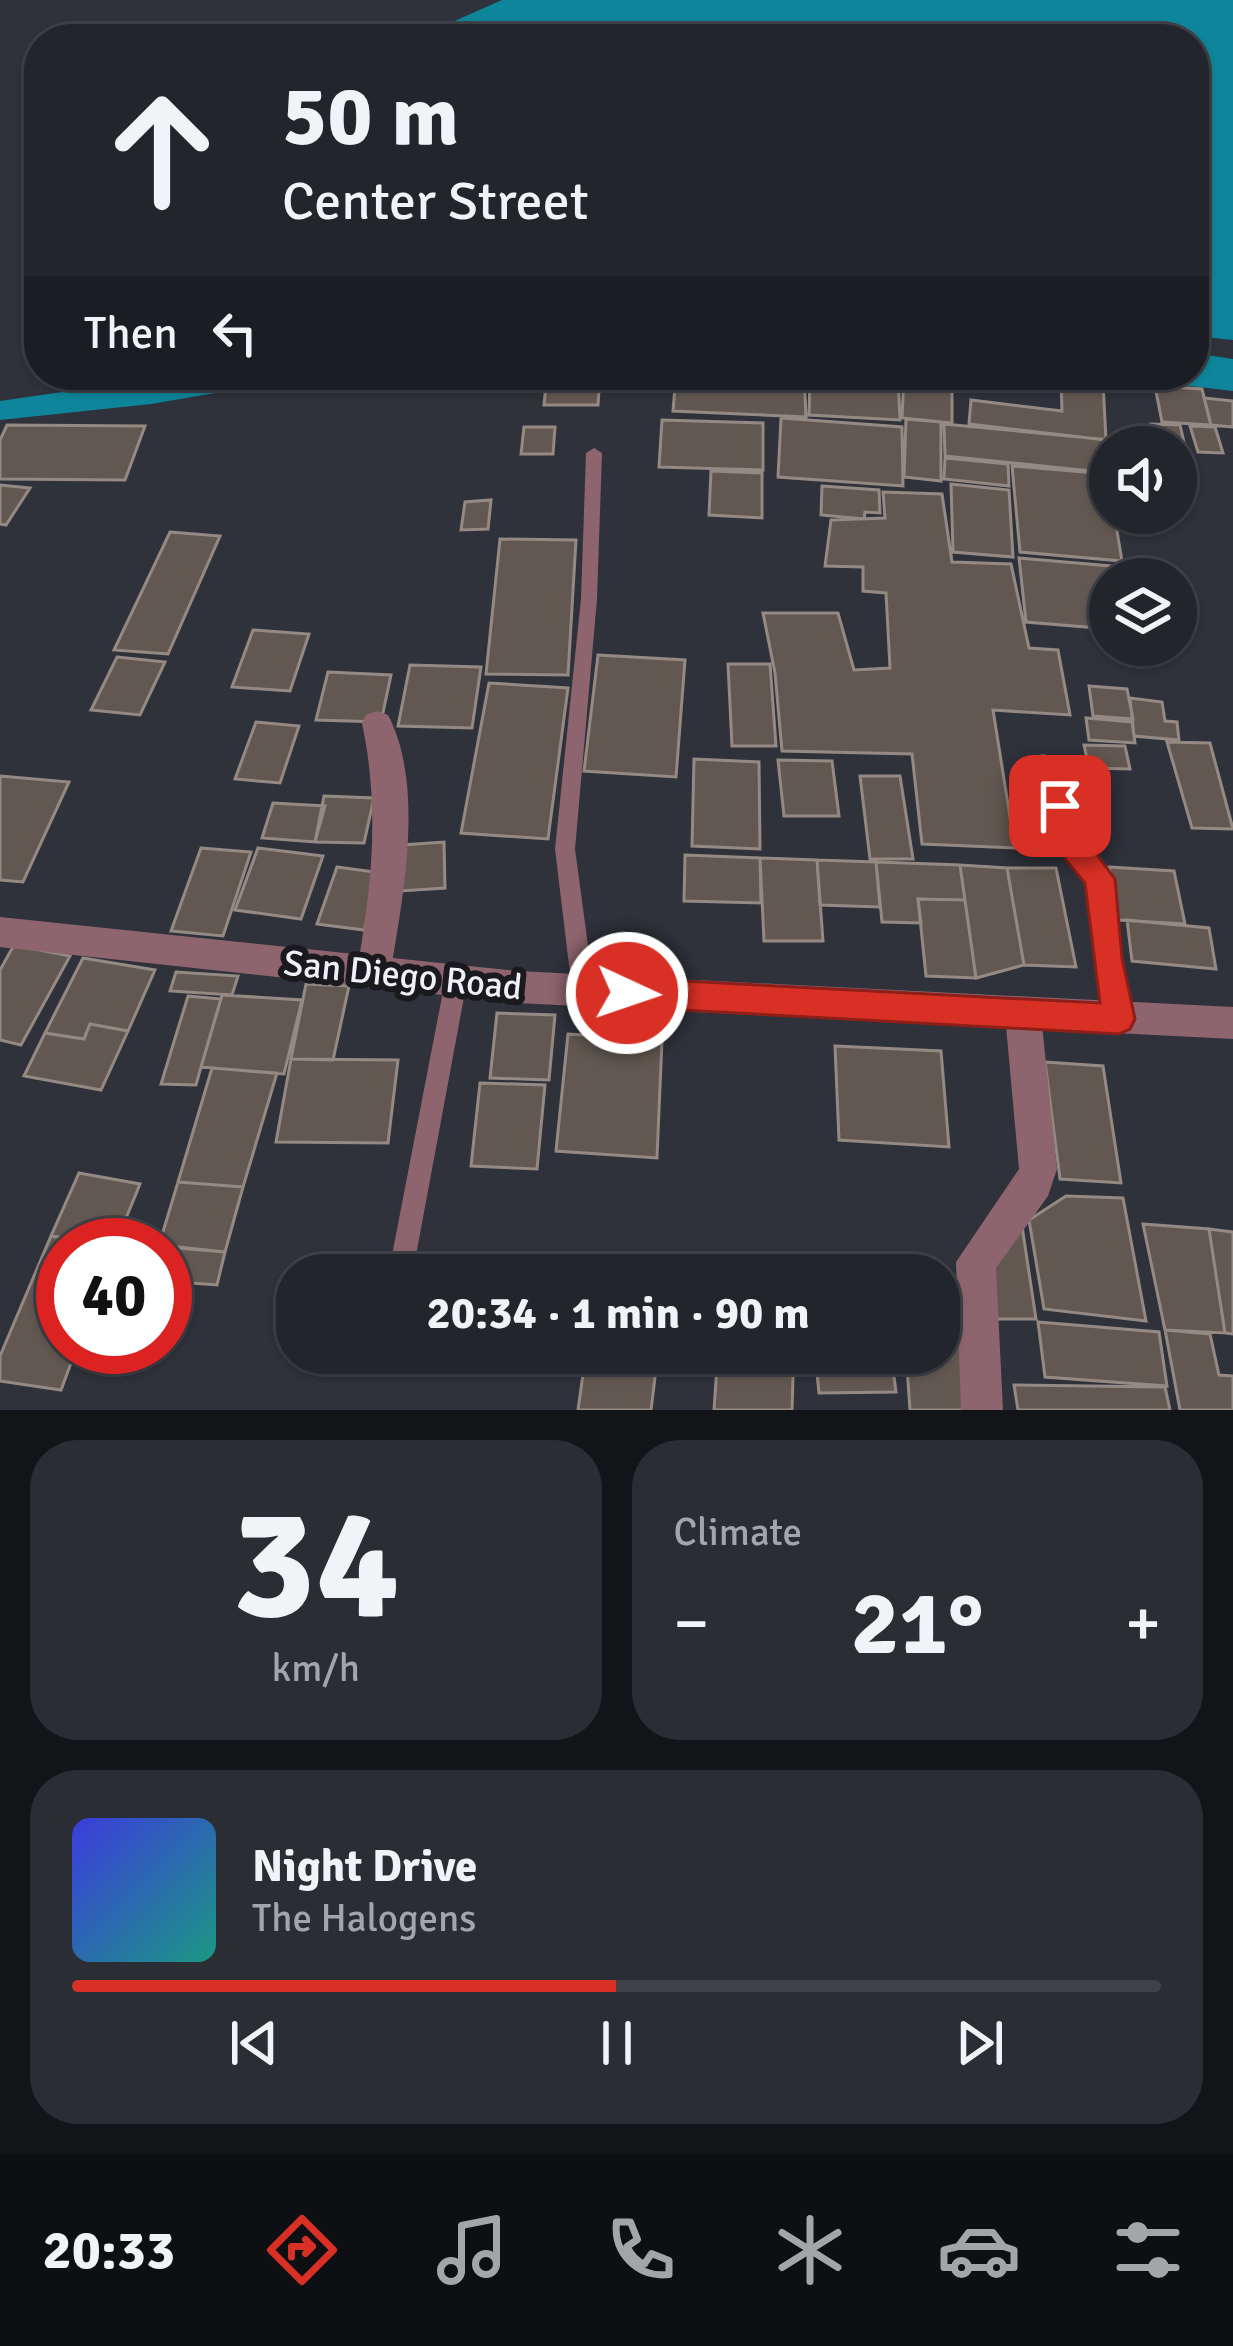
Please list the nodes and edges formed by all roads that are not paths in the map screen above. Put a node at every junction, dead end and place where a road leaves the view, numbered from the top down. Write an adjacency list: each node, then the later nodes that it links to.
1 (593, 453): 7 (lane)
2 (376, 724): 5 (street)
3 (1043, 761): 9 (lane)
4 (0, 932): 5 (street, San Diego Road)
5 (374, 970): 6 (street, San Diego Road)
6 (457, 981): 7 (street, San Diego Road); 11 (lane)
7 (583, 990): 8 (street, San Diego Road)
8 (1023, 1015): 9 (street, San Diego Road); 12 (street)
9 (1119, 1019): 10 (street, San Diego Road)
10 (1233, 1023)
11 (405, 1250)
12 (982, 1410)

